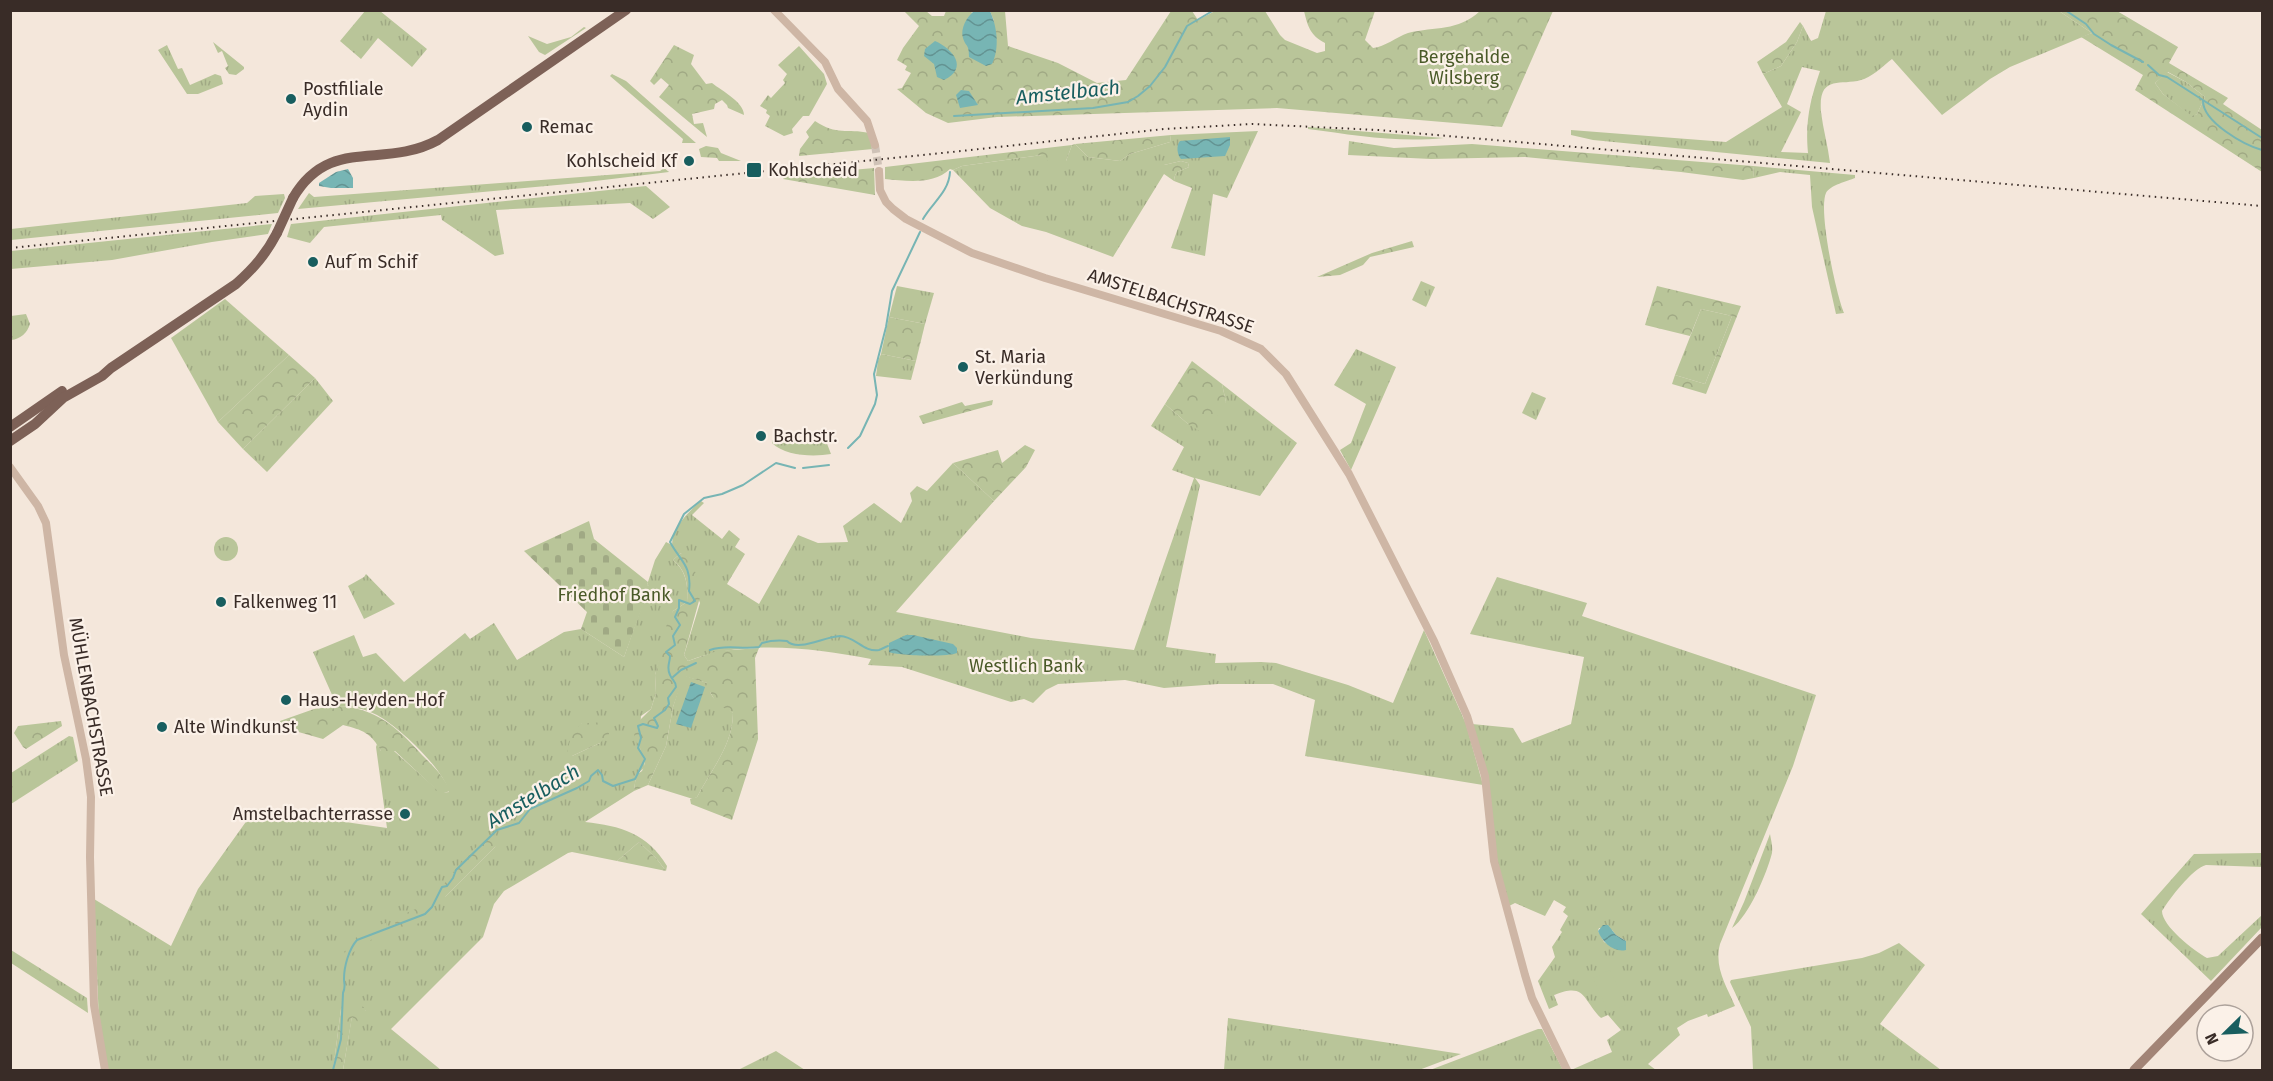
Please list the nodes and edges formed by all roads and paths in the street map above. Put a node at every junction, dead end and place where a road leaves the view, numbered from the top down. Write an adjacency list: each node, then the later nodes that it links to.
1 (626, 10): 5 (main road, bridge)
2 (774, 10): 3 (street)
3 (875, 145)
4 (879, 171): 11 (street, AMSTELBACHSTRASSE)
5 (111, 368): 6 (main road); 7 (main road)
6 (10, 427)
7 (10, 441)
8 (10, 467): 10 (street, MÜHLENBACHSTRASSE)
9 (2262, 938): 12 (main road)
10 (105, 1071)
11 (1567, 1071)
12 (2134, 1071)

